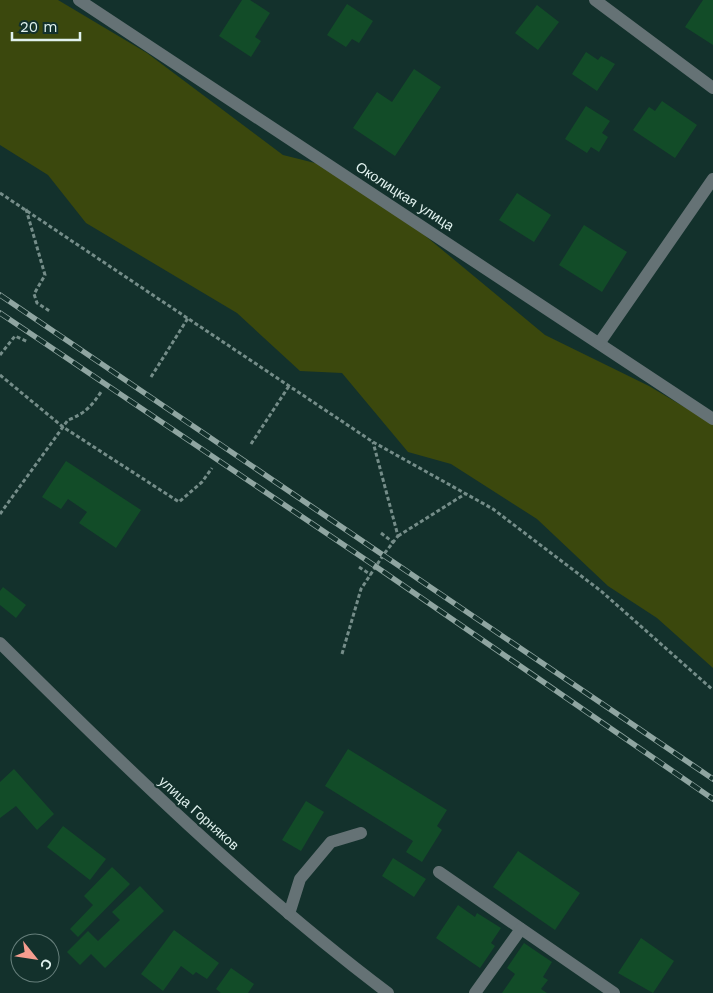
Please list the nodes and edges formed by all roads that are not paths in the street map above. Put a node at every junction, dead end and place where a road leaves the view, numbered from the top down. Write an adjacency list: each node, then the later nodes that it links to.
1 (79, 0): 5 (street, Околицкая улица)
2 (595, 0): 3 (street)
3 (713, 88)
4 (713, 179): 5 (street)
5 (600, 342): 6 (street, Околицкая улица)
6 (713, 419)
7 (0, 643): 10 (street, улица Горняков)
8 (361, 833): 10 (street)
9 (439, 872): 11 (street)
10 (289, 914): 12 (street, улица Горняков)
11 (521, 929): 13 (street); 14 (street)
12 (388, 993)
13 (475, 993)
14 (614, 993)

